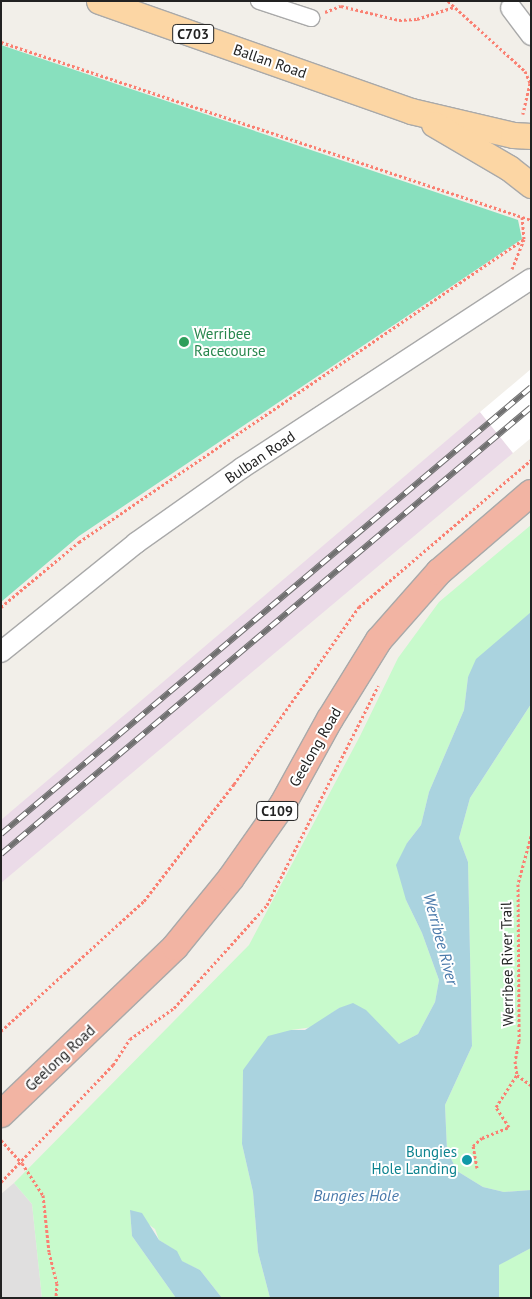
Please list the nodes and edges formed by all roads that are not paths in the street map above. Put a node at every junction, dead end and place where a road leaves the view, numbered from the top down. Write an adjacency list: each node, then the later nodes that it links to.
1 (99, 1): 7 (main road, Ballan Road / C703)
2 (259, 1): 4 (street)
3 (507, 4): 5 (street); 6 (street)
4 (311, 18)
5 (531, 18)
6 (531, 34)
7 (411, 111): 8 (main road, Ballan Road / C703); 9 (main road, Ballan Road / C703)
8 (527, 125)
9 (531, 185)
10 (531, 279): 12 (street, Bulban Road)
11 (531, 493): 13 (highway, Geelong Road / C109)
12 (1, 652)
13 (1, 1114)

